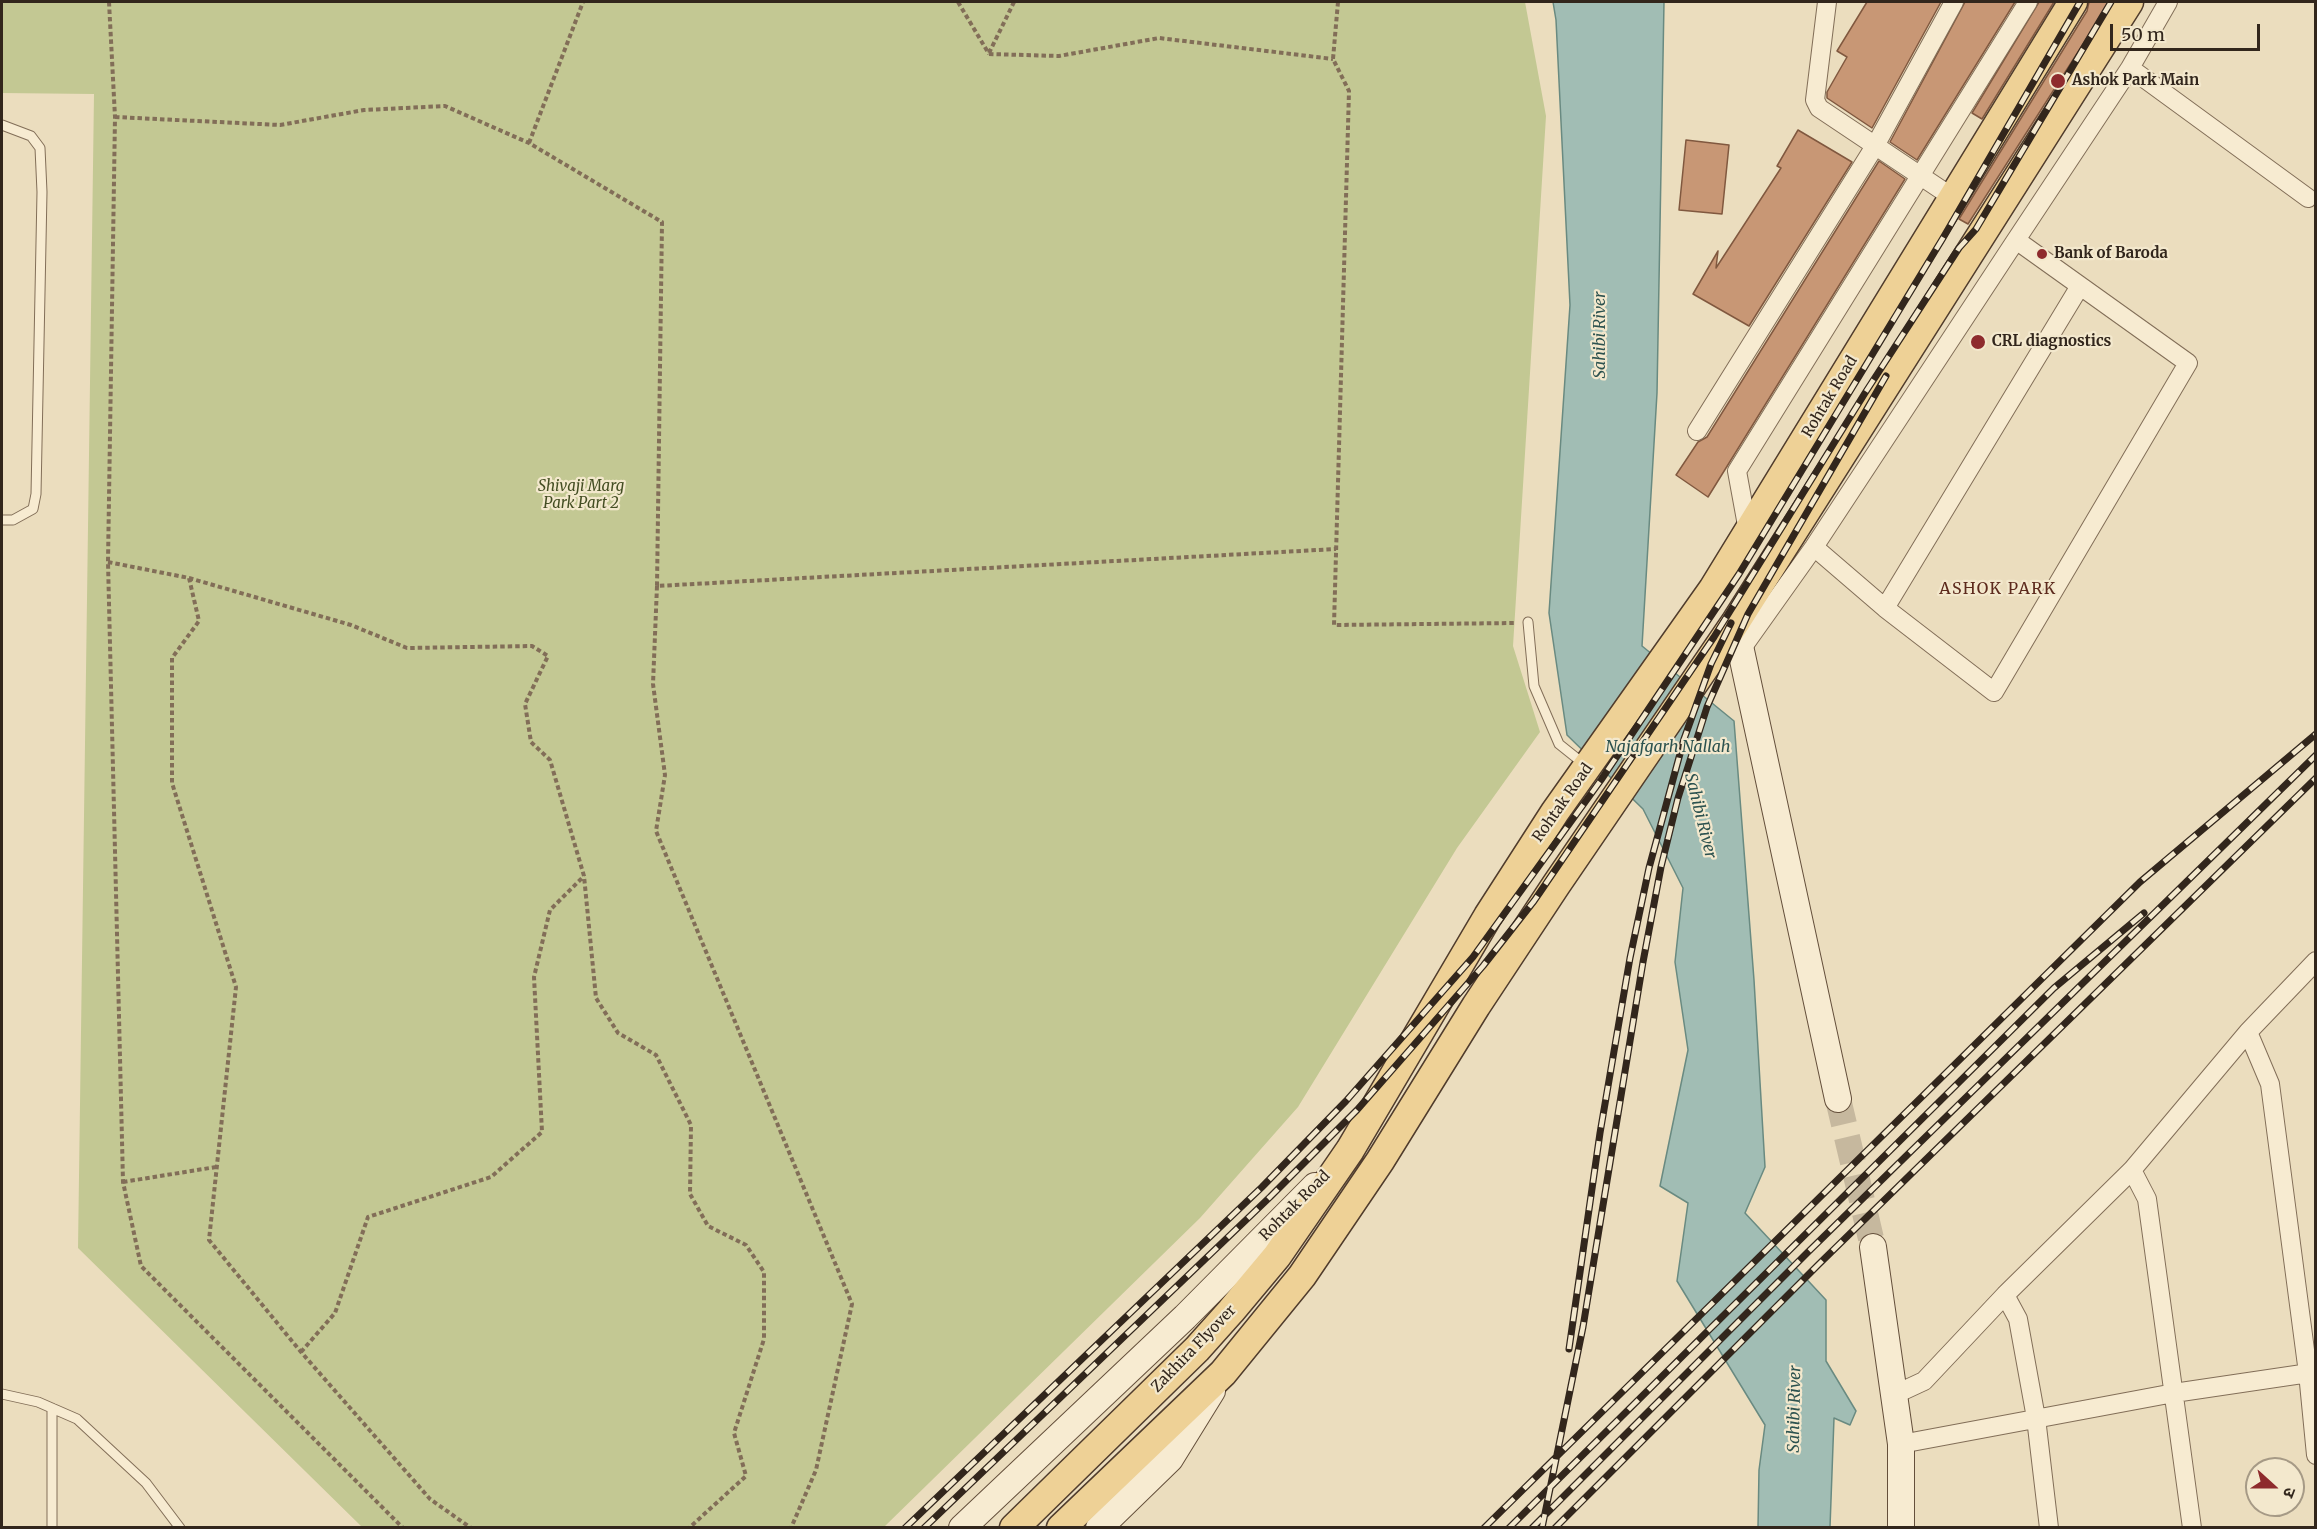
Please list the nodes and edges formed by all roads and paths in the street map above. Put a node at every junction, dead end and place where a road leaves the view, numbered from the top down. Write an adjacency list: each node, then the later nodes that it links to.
1 (109, 2): 15 (path)
2 (583, 2): 17 (path)
3 (958, 2): 12 (path)
4 (1014, 2): 12 (path)
5 (1338, 2): 13 (path)
6 (1827, 2): 18 (street)
7 (1954, 2): 18 (street)
8 (2028, 2): 19 (street)
9 (2073, 2): 20 (main road, Rohtak Road)
10 (2128, 2): 34 (main road)
11 (2168, 2): 14 (street)
12 (989, 54): 13 (path)
13 (1333, 59): 28 (path)
14 (2130, 68): 21 (street); 22 (street)
15 (115, 117): 17 (path); 29 (path)
16 (2, 125): 25 (lane)
17 (529, 143): 31 (path)
18 (1875, 146): 19 (street); 24 (street)
19 (1921, 176): 20 (street); 26 (street)
20 (1952, 197): 26 (main road, Rohtak Road)
21 (2308, 198)
22 (2016, 240): 23 (street); 27 (street)
23 (2080, 286): 32 (street); 32 (street)
24 (1697, 431)
25 (2, 520)
26 (1748, 531): 36 (main road, Rohtak Road)
27 (1814, 547): 32 (street); 35 (street)
28 (1336, 549): 31 (path); 33 (path)
29 (108, 562): 30 (path); 44 (path)
30 (189, 578): 37 (path); 42 (path)
31 (657, 586): 62 (path)
32 (1885, 608)
33 (1528, 622): 36 (lane)
34 (1735, 623): 35 (street); 49 (main road)
35 (1740, 651): 40 (street)
36 (1588, 767): 41 (main road, Rohtak Road)
37 (584, 876): 47 (path); 61 (path)
38 (2316, 961): 39 (street)
39 (2248, 1032): 43 (street); 48 (street)
40 (1838, 1099)
41 (1350, 1150): 63 (street, Rohtak Road); 64 (main road, Zakhira Flyover)
42 (216, 1167): 44 (path); 47 (path)
43 (2132, 1170): 46 (street); 50 (street)
44 (123, 1182): 59 (path)
45 (1873, 1247): 52 (street)
46 (2005, 1294): 52 (street); 54 (street)
47 (301, 1352): 60 (path)
48 (2312, 1372): 50 (street); 56 (street)
49 (1223, 1373): 65 (main road); 66 (street)
50 (2174, 1393): 54 (street); 69 (street)
51 (2, 1394): 53 (lane)
52 (1896, 1394): 55 (street)
53 (52, 1408): 57 (lane); 58 (lane)
54 (2036, 1418): 55 (street); 68 (street)
55 (1902, 1444): 67 (street)
56 (2316, 1455)
57 (52, 1527)
58 (180, 1527)
59 (402, 1527)
60 (471, 1527)
61 (688, 1527)
62 (791, 1527)
63 (962, 1527)
64 (1014, 1527)
65 (1061, 1527)
66 (1098, 1527)
67 (1901, 1527)
68 (2049, 1527)
69 (2192, 1527)

